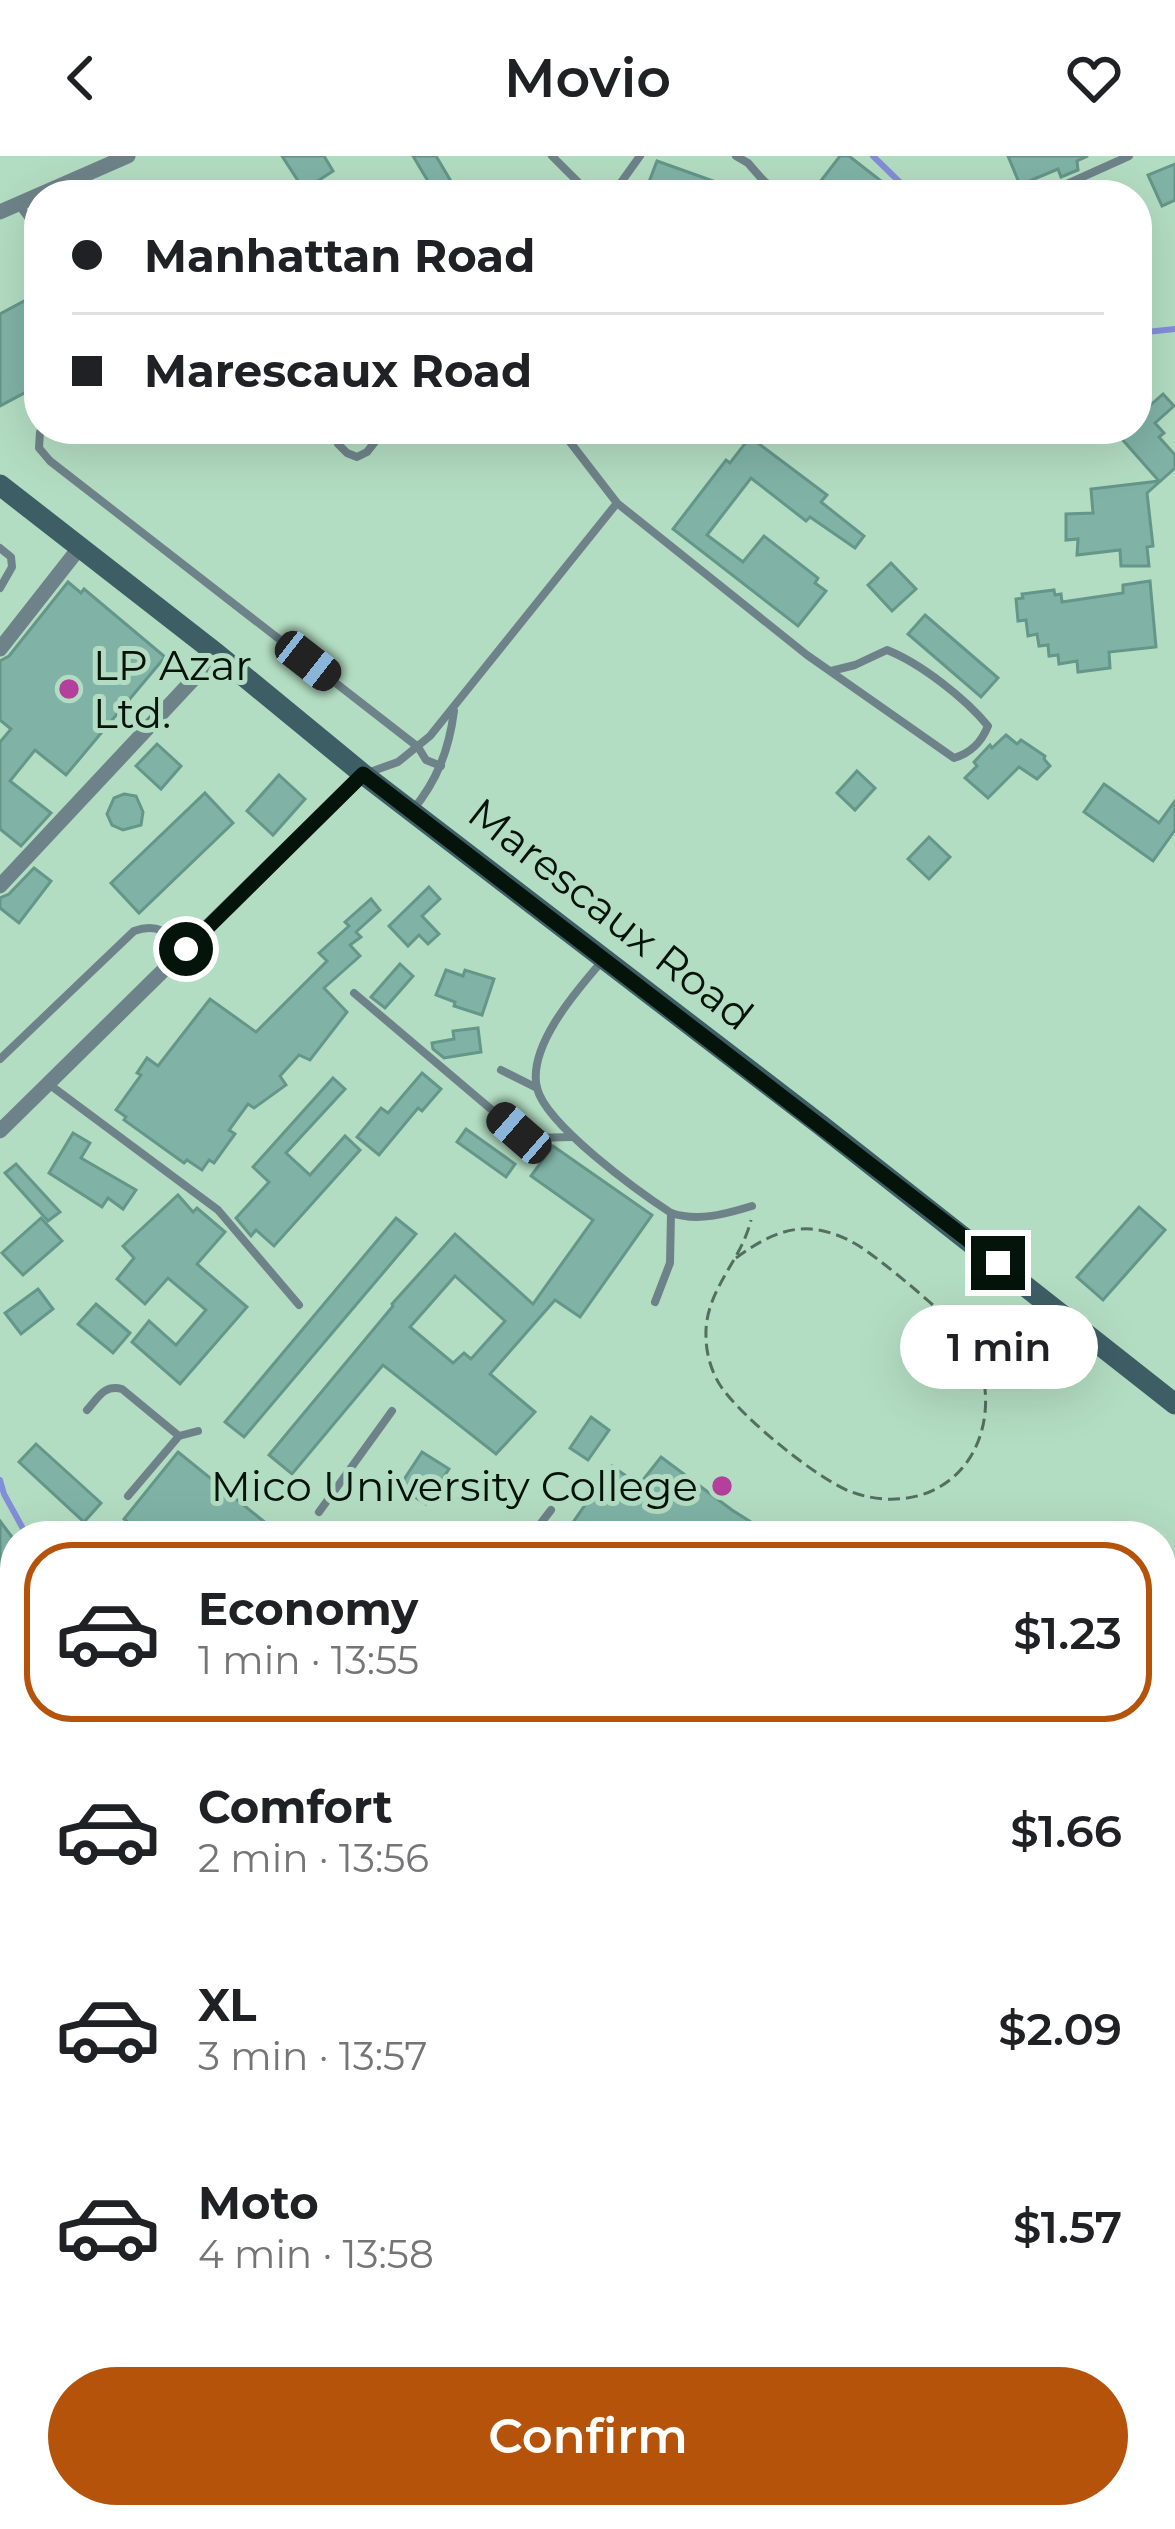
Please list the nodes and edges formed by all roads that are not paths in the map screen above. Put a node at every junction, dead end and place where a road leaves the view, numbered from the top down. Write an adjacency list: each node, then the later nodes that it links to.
1 (128, 156): 6 (street)
2 (552, 156): 7 (lane)
3 (736, 156): 5 (lane)
4 (1129, 156): 8 (lane)
5 (762, 179)
6 (72, 180)
7 (576, 180)
8 (1076, 180)
9 (24, 201): 10 (street)
10 (19, 203): 11 (lane); 12 (street)
11 (24, 210)
12 (0, 212)
13 (39, 444): 26 (lane)
14 (338, 444): 15 (lane)
15 (373, 444)
16 (572, 444): 18 (lane)
17 (0, 485): 19 (main road, Marescaux Road)
18 (617, 503): 24 (lane); 25 (lane)
19 (80, 547): 22 (street); 23 (main road, Marescaux Road)
20 (0, 548): 21 (lane)
21 (0, 588)
22 (0, 649)
23 (217, 654): 28 (main road, Marescaux Road); 30 (street)
24 (831, 671): 24 (lane)
25 (454, 710): 26 (lane); 27 (lane)
26 (418, 747): 27 (lane); 28 (lane)
27 (441, 766): 29 (lane)
28 (363, 774): 29 (main road, Marescaux Road); 31 (street)
29 (412, 811): 32 (main road, Marescaux Road)
30 (0, 886)
31 (186, 949): 34 (lane); 36 (street)
32 (604, 958): 37 (lane); 44 (main road, Marescaux Road)
33 (354, 993): 39 (lane)
34 (0, 1059)
35 (501, 1070): 37 (lane)
36 (47, 1083): 38 (street); 43 (lane)
37 (537, 1088): 39 (lane)
38 (0, 1131)
39 (573, 1137): 41 (lane)
40 (752, 1205): 41 (lane)
41 (671, 1214): 42 (lane)
42 (655, 1302)
43 (299, 1305)
44 (1175, 1404)
45 (86, 1410): 48 (lane)
46 (392, 1411): 51 (lane)
47 (198, 1431): 48 (lane)
48 (179, 1436): 49 (lane)
49 (128, 1496)
50 (550, 1510): 52 (lane)
51 (319, 1512)
52 (542, 1521)

